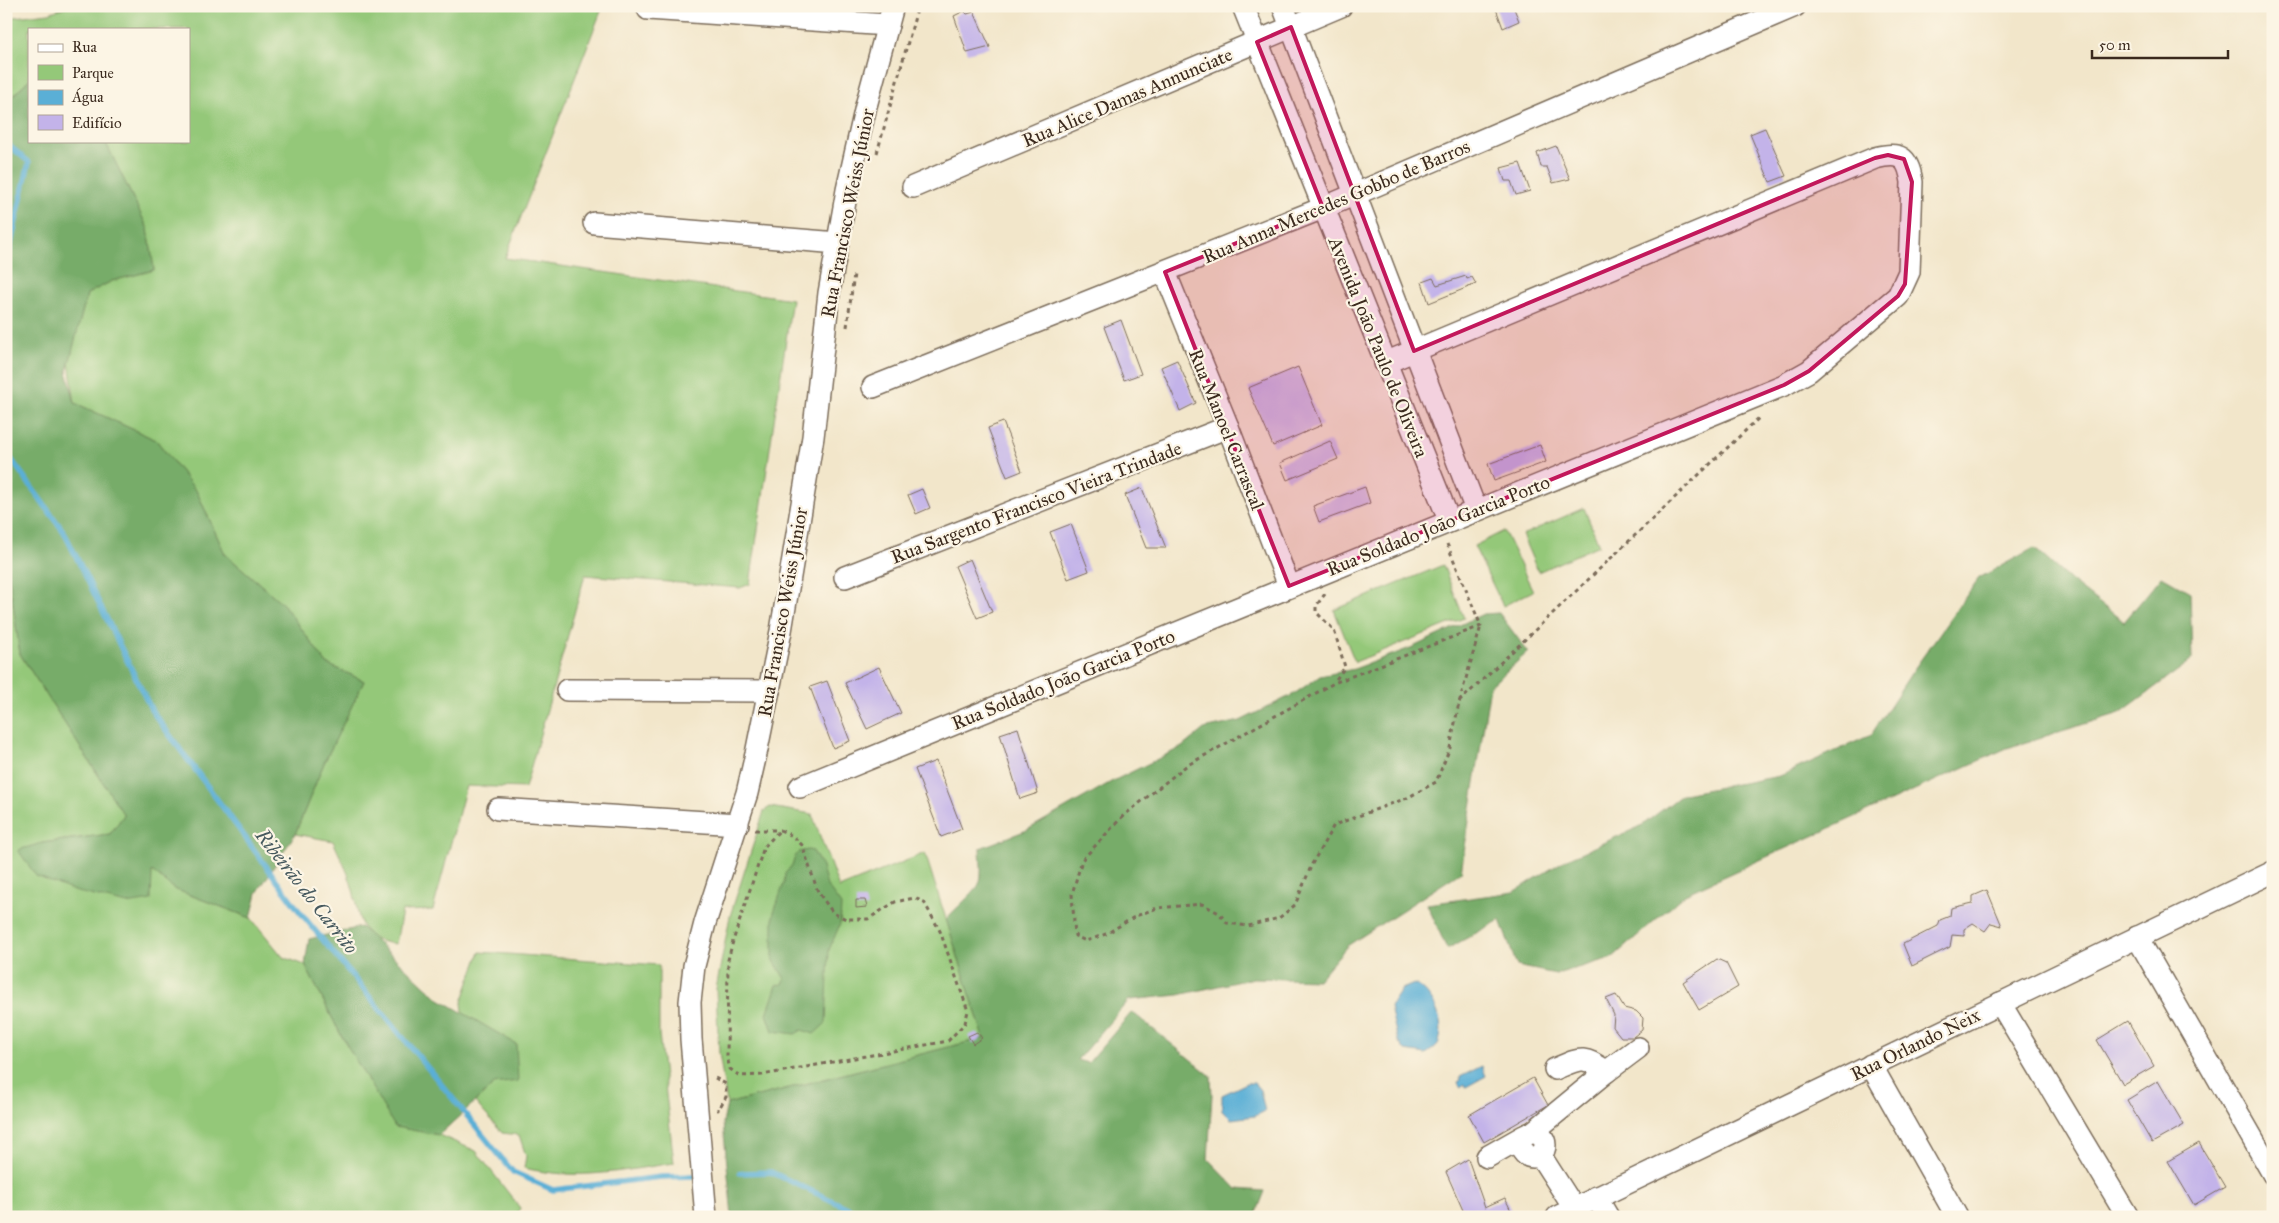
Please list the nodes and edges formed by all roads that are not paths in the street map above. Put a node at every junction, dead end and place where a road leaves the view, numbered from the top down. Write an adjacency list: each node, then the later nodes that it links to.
1 (1244, 6): 8 (street, Avenida João Paulo de Oliveira)
2 (1283, 6): 7 (street, Avenida João Paulo de Oliveira)
3 (1341, 6): 7 (street, Rua Alice Damas Annunciate)
4 (1795, 6): 10 (street, Rua Anna Mercedes Gobbo de Barros)
5 (648, 9): 6 (street)
6 (890, 16): 13 (street, Rua Francisco Weiss Júnior)
7 (1291, 27): 8 (street, Rua Alice Damas Annunciate); 10 (street, Avenida João Paulo de Oliveira)
8 (1257, 42): 9 (street, Rua Alice Damas Annunciate); 11 (street, Avenida João Paulo de Oliveira)
9 (913, 187)
10 (1355, 194): 11 (street, Rua Anna Mercedes Gobbo de Barros); 15 (street, Avenida João Paulo de Oliveira)
11 (1323, 208): 14 (street, Rua Anna Mercedes Gobbo de Barros); 16 (street, Avenida João Paulo de Oliveira)
12 (594, 223): 13 (street)
13 (838, 243): 24 (street, Rua Francisco Weiss Júnior)
14 (1165, 272): 17 (street, Rua Anna Mercedes Gobbo de Barros); 18 (street, Rua Manoel Carrascal)
15 (1414, 351): 16 (street); 19 (street, Avenida João Paulo de Oliveira); 19 (street, Rua Soldado João Garcia Porto)
16 (1385, 363): 20 (street, Avenida João Paulo de Oliveira)
17 (873, 387)
18 (1228, 427): 21 (street, Rua Sargento Francisco Vieira Trindade); 22 (street, Rua Manoel Carrascal)
19 (1476, 510): 20 (street, Rua Soldado João Garcia Porto)
20 (1444, 522): 22 (street, Rua Soldado João Garcia Porto)
21 (845, 577)
22 (1289, 586): 25 (street, Rua Soldado João Garcia Porto)
23 (567, 690): 24 (street)
24 (769, 691): 27 (street, Rua Francisco Weiss Júnior)
25 (800, 787)
26 (498, 809): 27 (street)
27 (738, 824): 40 (street, Rua Francisco Weiss Júnior)
28 (2273, 872): 29 (street, Rua Orlando Neix)
29 (2137, 937): 30 (street, Rua Orlando Neix); 37 (street)
30 (2000, 1003): 32 (street, Rua Orlando Neix); 43 (street)
31 (1638, 1048): 34 (street)
32 (1871, 1065): 38 (street, Rua Orlando Neix); 42 (street)
33 (1555, 1069): 34 (street)
34 (1606, 1072): 35 (street)
35 (1528, 1134): 36 (street); 39 (street)
36 (1487, 1157)
37 (2273, 1174)
38 (1596, 1198): 39 (street, Rua Orlando Neix); 41 (street)
39 (1565, 1212)
40 (706, 1217)
41 (1608, 1217)
42 (1957, 1217)
43 (2128, 1217)

